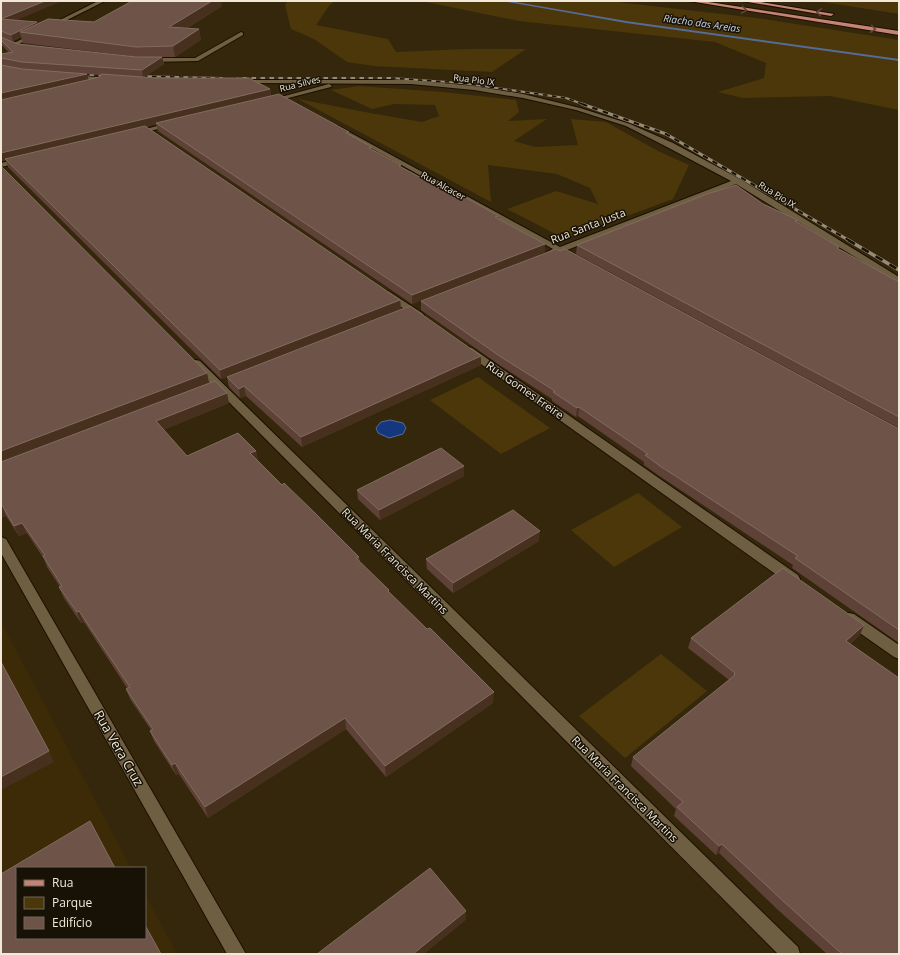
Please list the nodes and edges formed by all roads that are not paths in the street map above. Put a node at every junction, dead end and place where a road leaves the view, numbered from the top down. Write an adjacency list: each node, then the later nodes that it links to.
1 (102, 1): 8 (street)
2 (692, 1): 5 (main road, one-way to 5)
3 (745, 1): 4 (main road, one-way to 3)
4 (837, 15)
5 (899, 33)
6 (241, 34): 10 (street)
7 (6, 42): 8 (street)
8 (13, 45): 9 (street)
9 (26, 48)
10 (138, 60)
11 (63, 76): 14 (street)
12 (348, 81): 13 (street, Rua Pio IX); 15 (street, Rua Silves); 26 (street, Rua Pio IX)
13 (229, 82)
14 (86, 85)
15 (282, 98): 16 (street, Rua Silves); 17 (street)
16 (260, 103)
17 (296, 105)
18 (178, 122): 20 (street)
19 (331, 124): 27 (street, Rua Alcacer)
20 (148, 129): 21 (street); 22 (street)
21 (125, 135)
22 (162, 138)
23 (32, 158): 24 (street)
24 (1, 166): 25 (street)
25 (12, 178)
26 (737, 181): 27 (street, Rua Santa Justa); 30 (street, Rua Pio IX)
27 (560, 250): 28 (street, Rua Alcacer); 29 (street, Rua Santa Justa)
28 (574, 258)
29 (531, 261)
30 (899, 281)
31 (377, 287): 33 (street)
32 (424, 303): 33 (street)
33 (410, 309): 34 (street); 35 (street)
34 (395, 315)
35 (430, 323)
36 (462, 346): 39 (street, Rua Gomes Freire)
37 (185, 352): 43 (street, Rua Maria Francisca Martins)
38 (1, 542): 42 (street, Rua Vera Cruz)
39 (801, 585)
40 (840, 612): 41 (street)
41 (899, 654)
42 (237, 954)
43 (791, 954)

